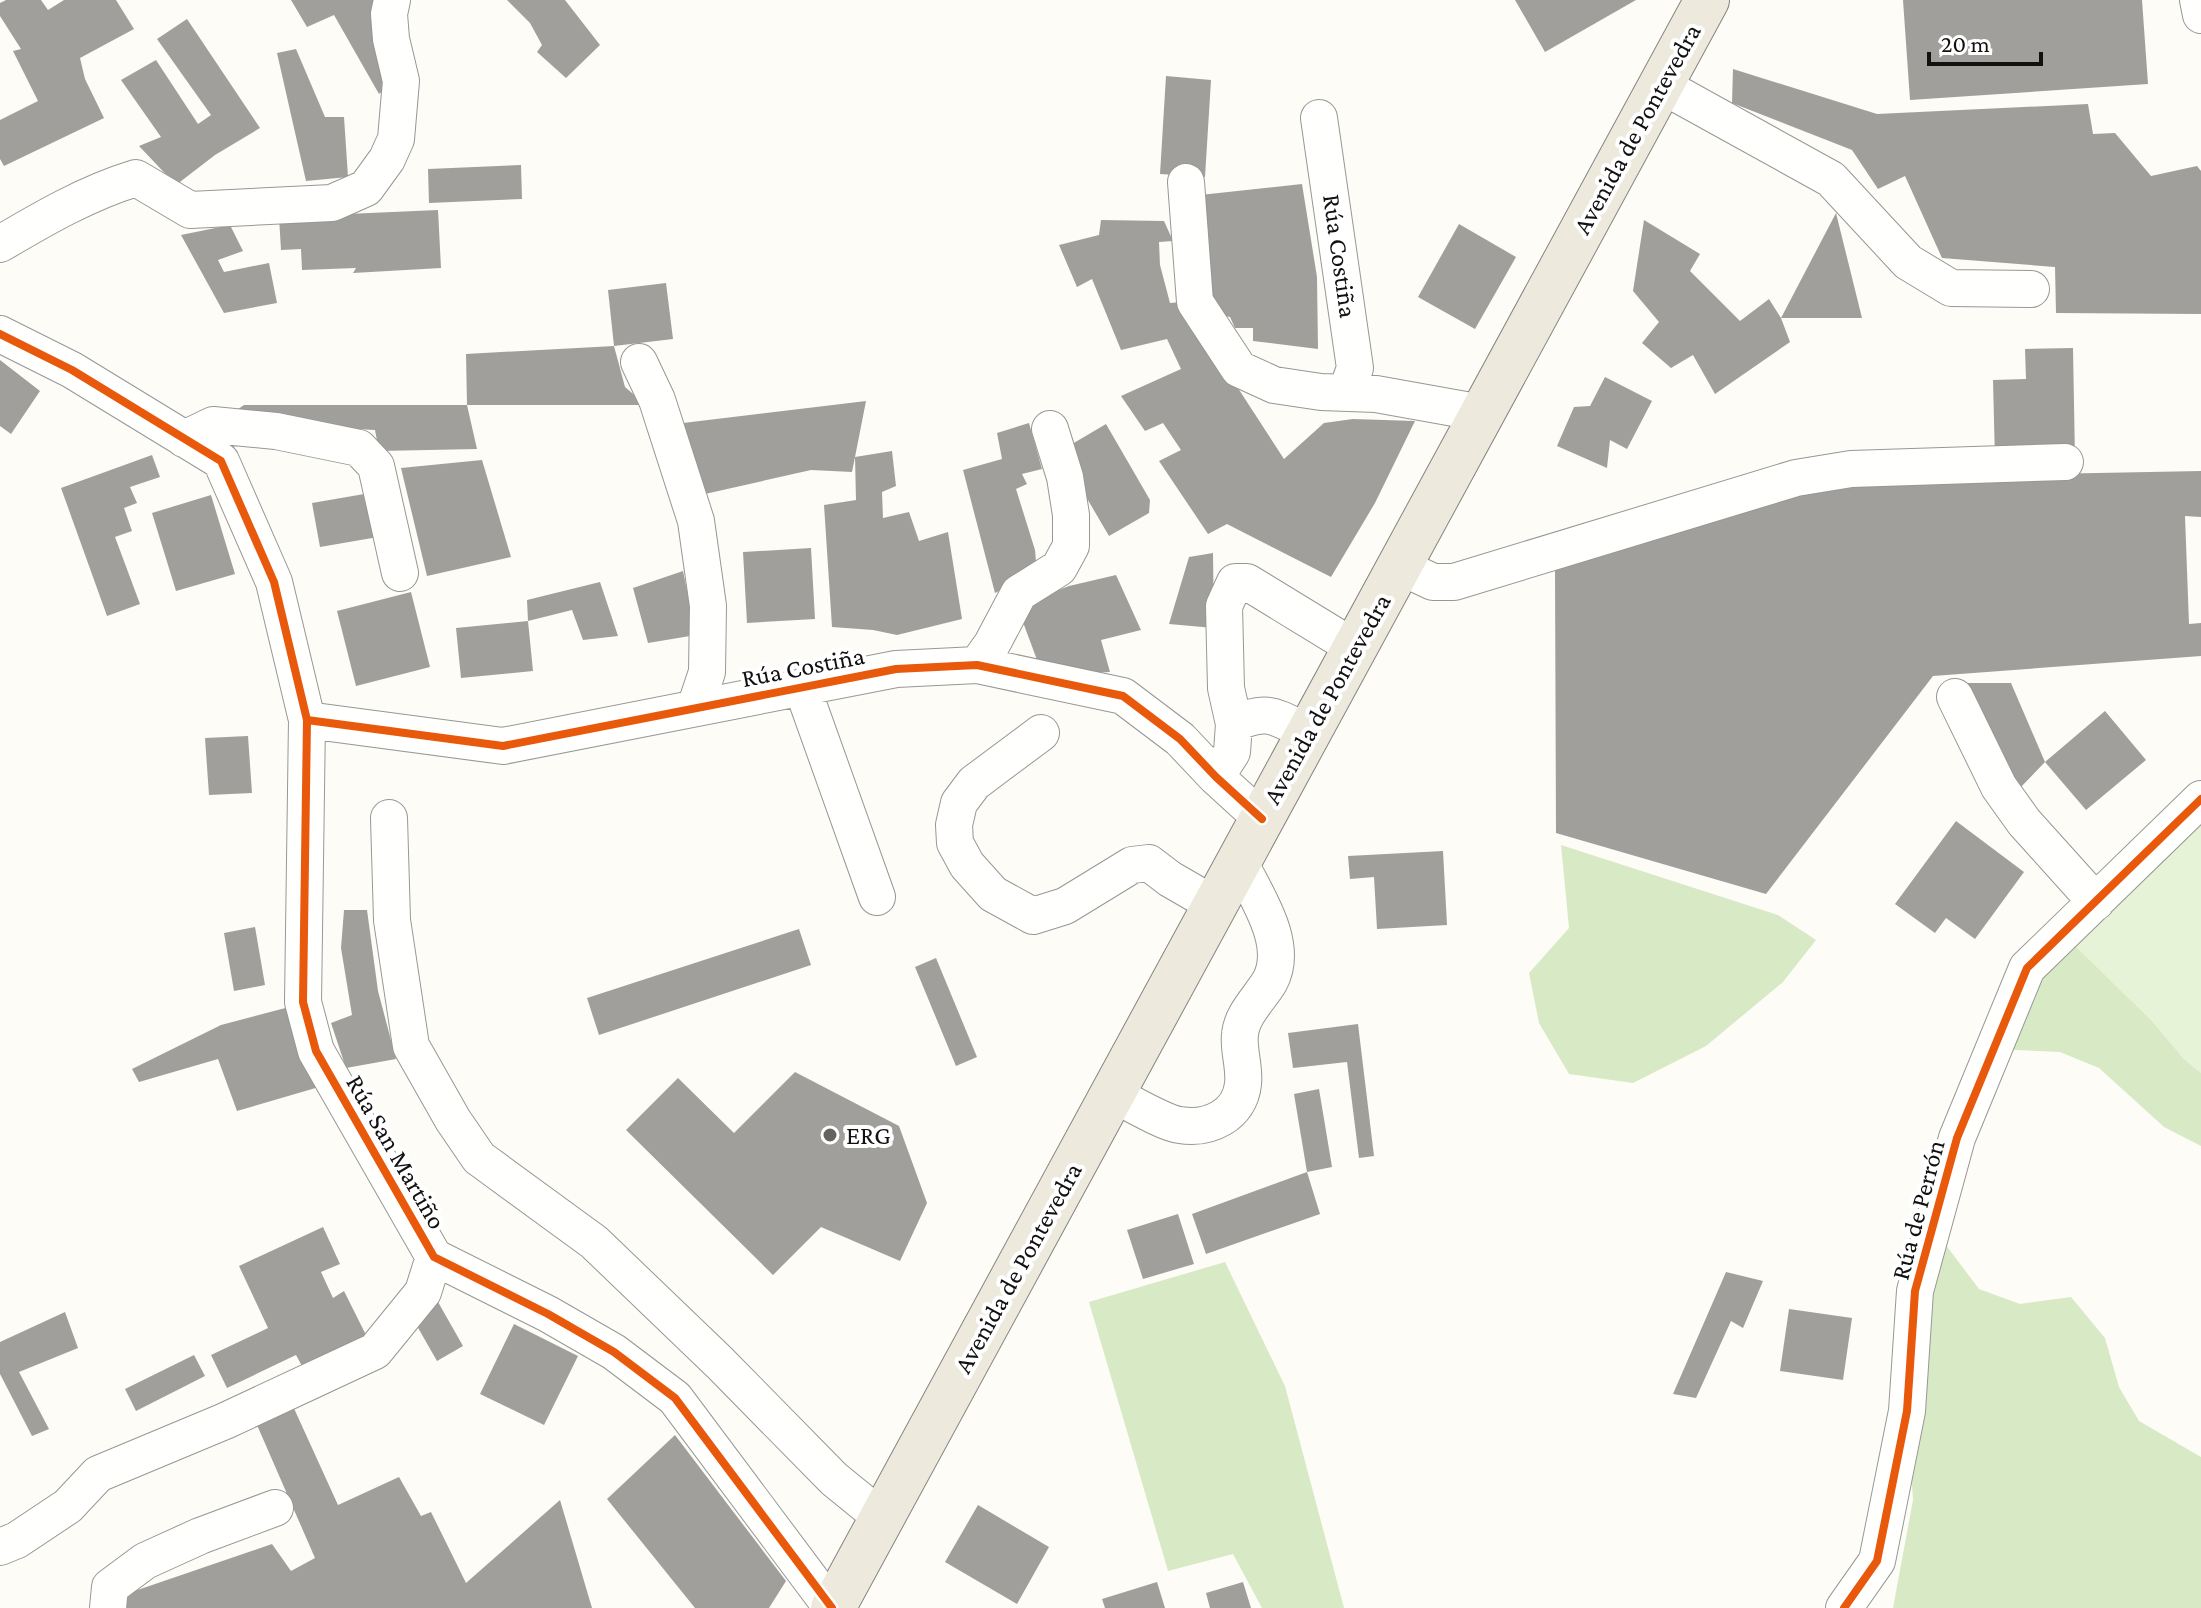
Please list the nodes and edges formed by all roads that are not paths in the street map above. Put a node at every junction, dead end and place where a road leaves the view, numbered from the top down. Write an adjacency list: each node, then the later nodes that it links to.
1 (392, 0): 8 (street)
2 (1707, 0): 5 (main road, Avenida de Pontevedra)
3 (2198, 0): 4 (street)
4 (2201, 15)
5 (1661, 85): 9 (street); 13 (main road, Avenida de Pontevedra)
6 (1319, 118): 12 (street, Rúa Costiña)
7 (1186, 182): 12 (street)
8 (0, 244)
9 (2031, 289)
10 (0, 334): 15 (street, Rúa San Martiño)
11 (639, 362): 23 (street, Rúa Costiña)
12 (1346, 393): 13 (street)
13 (1482, 413): 17 (main road, Avenida de Pontevedra)
14 (1050, 429): 20 (street)
15 (184, 439): 18 (street); 24 (street, Rúa San Martiño)
16 (2065, 462): 17 (street)
17 (1399, 566): 19 (main road, Avenida de Pontevedra)
18 (400, 573)
19 (1355, 648): 25 (street); 27 (main road, Avenida de Pontevedra)
20 (977, 665): 21 (street, Rúa Costiña); 28 (street, Rúa Costiña)
21 (802, 687): 23 (street, Rúa Costiña); 33 (street)
22 (1955, 697): 34 (street)
23 (695, 708): 24 (street, Rúa Costiña)
24 (307, 720): 37 (street, Rúa San Martiño)
25 (1234, 724): 27 (street); 28 (street)
26 (1041, 733): 35 (street)
27 (1309, 733): 31 (main road, Avenida de Pontevedra)
28 (1216, 777): 31 (street, Rúa Costiña)
29 (2201, 799): 34 (street, Rúa de Perrón)
30 (389, 818): 39 (street)
31 (1262, 819): 32 (main road, Avenida de Pontevedra)
32 (1239, 861): 35 (main road, Avenida de Pontevedra); 36 (street)
33 (877, 897)
34 (2096, 902): 43 (street, Rúa de Perrón)
35 (1215, 905): 36 (main road, Avenida de Pontevedra)
36 (1113, 1094): 39 (main road, Avenida de Pontevedra)
37 (434, 1257): 40 (street, Rúa San Martiño); 42 (street, Rúa San Martiño)
38 (275, 1508): 41 (street)
39 (882, 1518): 42 (main road, Avenida de Pontevedra)
40 (0, 1547)
41 (108, 1608)
42 (832, 1608)
43 (1844, 1608)

